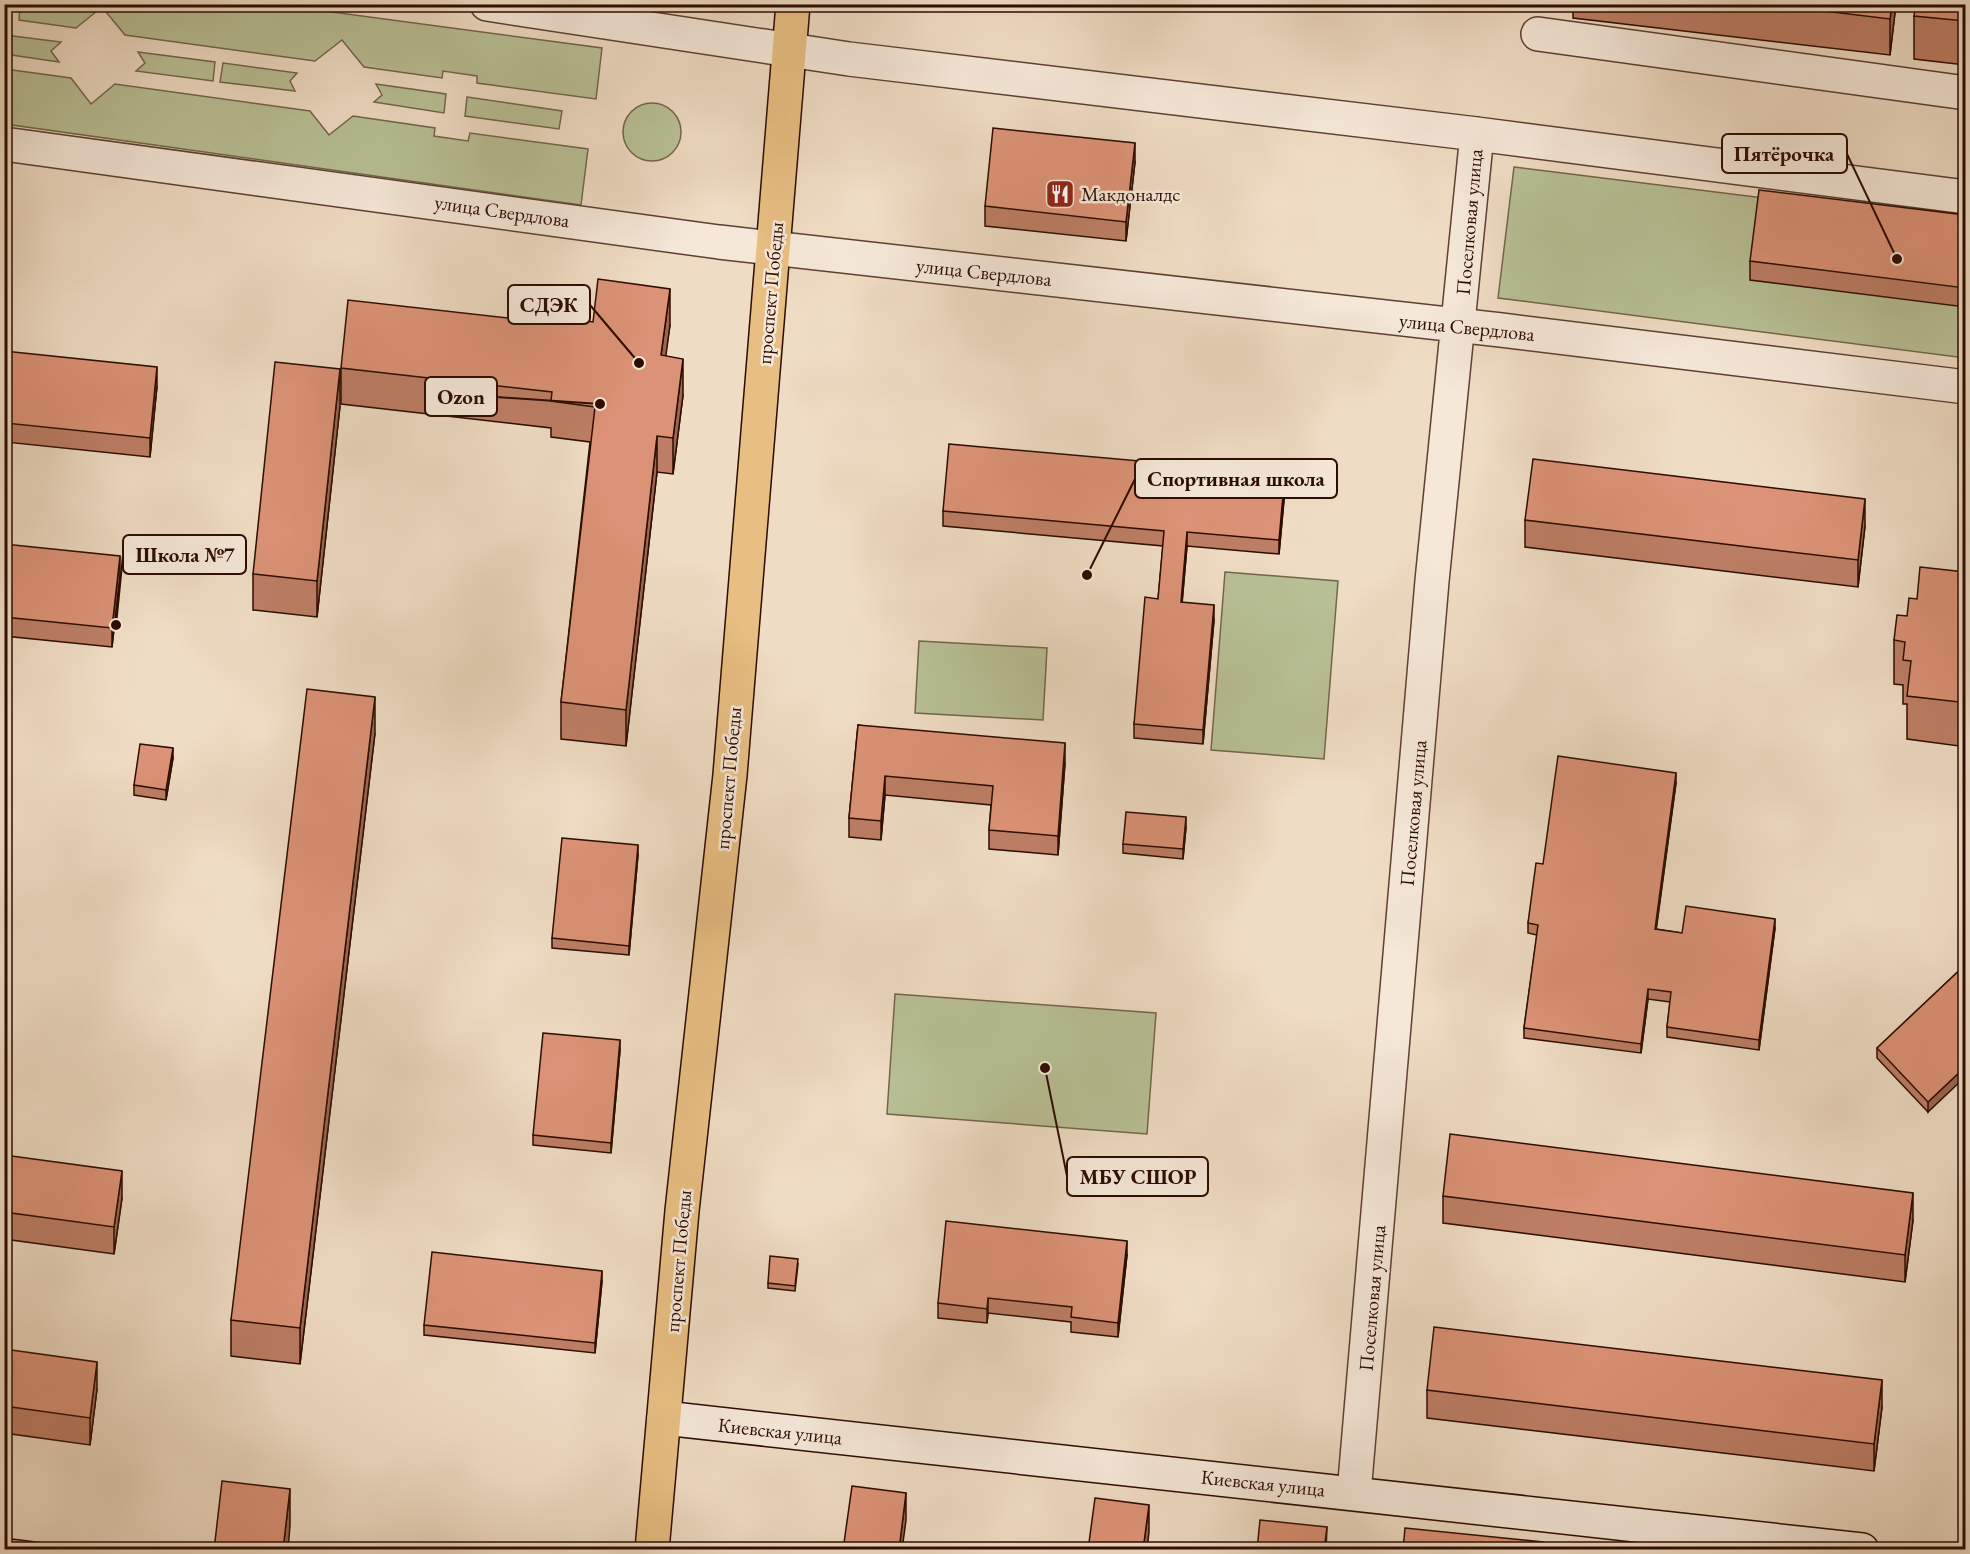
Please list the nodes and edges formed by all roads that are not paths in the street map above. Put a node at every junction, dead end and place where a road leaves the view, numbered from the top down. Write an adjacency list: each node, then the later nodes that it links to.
1 (488, 4): 3 (street)
2 (793, 4): 5 (main road, проспект Победы)
3 (678, 18): 5 (street)
4 (1538, 34): 6 (street)
5 (789, 50): 7 (street); 10 (main road, проспект Победы)
6 (1965, 93)
7 (1477, 134): 9 (street); 11 (street, Поселковая улица)
8 (4, 144): 10 (street, улица Свердлова)
9 (1965, 197)
10 (773, 248): 11 (street, улица Свердлова); 13 (main road, проспект Победы)
11 (1460, 326): 12 (street, улица Свердлова); 14 (street, Поселковая улица)
12 (1965, 387)
13 (664, 1418): 14 (street, Киевская улица); 15 (main road, проспект Победы)
14 (1354, 1493): 16 (street, Киевская улица)
15 (652, 1550)
16 (1862, 1550)

